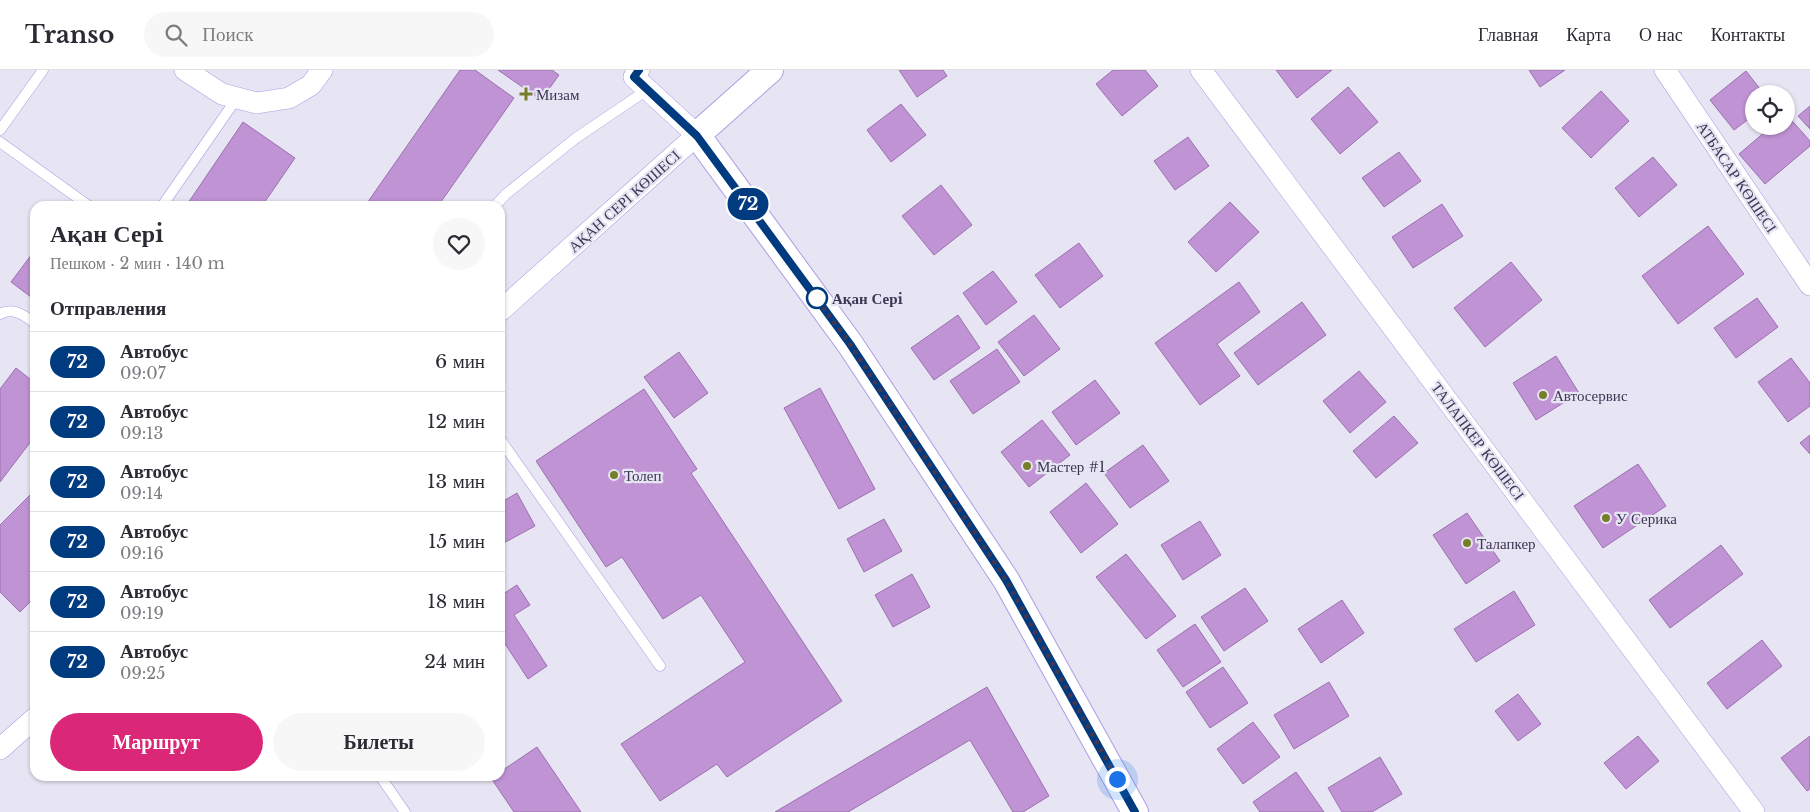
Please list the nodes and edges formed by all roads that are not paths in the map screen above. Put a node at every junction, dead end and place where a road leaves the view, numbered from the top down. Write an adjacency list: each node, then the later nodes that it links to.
1 (43, 70): 10 (lane)
2 (185, 70): 8 (street)
3 (322, 70): 8 (street)
4 (770, 70): 12 (street, АҚАН СЕРІ КӨШЕСІ)
5 (1201, 70): 28 (street, ТАЛАПКЕР КӨШЕСІ)
6 (1665, 70): 17 (street, АТБАСАР КӨШЕСІ)
7 (636, 77): 12 (street); 16 (lane)
8 (237, 98): 15 (lane)
9 (0, 110): 10 (lane)
10 (10, 116): 11 (lane)
11 (0, 130)
12 (697, 136): 18 (street, АҚАН СЕРІ КӨШЕСІ); 27 (street)
13 (0, 142): 14 (lane)
14 (82, 201)
15 (165, 201)
16 (500, 201)
17 (1810, 285)
18 (505, 307)
19 (0, 314): 20 (lane)
20 (30, 320)
21 (505, 446): 22 (lane)
22 (660, 666)
23 (30, 722): 24 (street)
24 (0, 749)
25 (383, 781): 26 (lane)
26 (405, 812)
27 (1135, 812)
28 (1754, 812)

